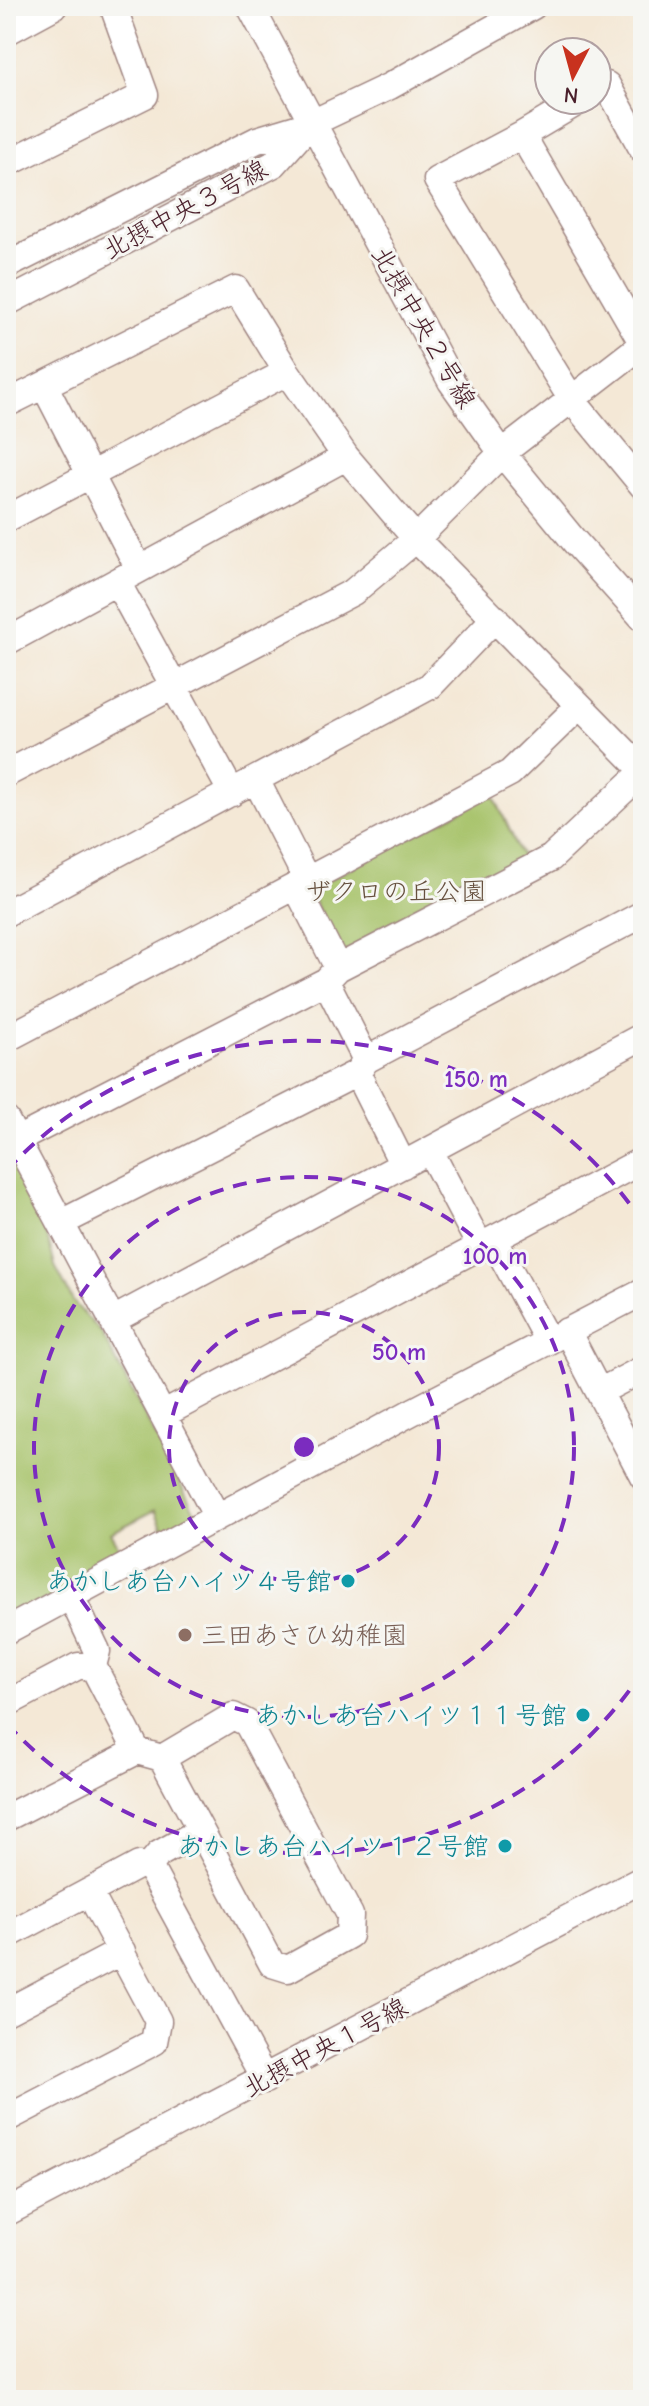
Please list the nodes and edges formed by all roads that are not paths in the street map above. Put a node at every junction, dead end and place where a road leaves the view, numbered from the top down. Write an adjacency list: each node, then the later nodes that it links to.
1 (54, 6): 5 (street)
2 (113, 6): 11 (street)
3 (250, 6): 8 (street, 北摂中央２号線)
4 (533, 6): 8 (street)
5 (6, 32)
6 (613, 96): 10 (street)
7 (554, 116): 9 (street)
8 (310, 124): 12 (street, 北摂中央３号線); 13 (street, 北摂中央３号線); 18 (street, 北摂中央２号線)
9 (522, 135): 16 (street); 16 (street)
10 (643, 150)
11 (6, 164)
12 (6, 266)
13 (6, 303)
14 (287, 372): 15 (street); 19 (street); 20 (street)
15 (44, 385): 17 (street); 20 (street)
16 (572, 400): 18 (street); 21 (street)
17 (6, 404)
18 (502, 453): 23 (street); 26 (street, 北摂中央２号線)
19 (346, 457): 23 (street); 24 (street)
20 (91, 473): 22 (street); 24 (street)
21 (643, 486)
22 (6, 519)
23 (416, 539): 25 (street); 28 (street)
24 (128, 576): 27 (street); 28 (street)
25 (495, 618): 29 (street); 32 (street)
26 (643, 618)
27 (6, 642)
28 (174, 687): 31 (street); 33 (street)
29 (579, 706): 30 (street); 34 (street)
30 (643, 771): 37 (street)
31 (6, 774)
32 (256, 780): 33 (street); 34 (street)
33 (232, 793): 35 (street)
34 (302, 885): 37 (street); 39 (street)
35 (6, 913)
36 (643, 914): 40 (street)
37 (332, 974): 40 (street); 41 (street)
38 (643, 1036): 42 (street)
39 (6, 1039)
40 (361, 1067): 44 (street); 45 (street)
41 (12, 1130): 45 (street)
42 (430, 1151): 44 (street); 46 (street)
43 (643, 1160): 46 (street)
44 (403, 1165): 48 (street)
45 (61, 1223): 48 (street)
46 (488, 1245): 49 (street); 52 (street)
47 (643, 1292): 49 (street)
48 (113, 1320): 52 (street)
49 (558, 1336): 51 (street); 54 (street)
50 (643, 1369): 51 (street)
51 (599, 1392): 53 (street)
52 (164, 1414): 54 (street)
53 (643, 1475)
54 (217, 1517): 55 (street)
55 (71, 1596): 56 (street); 57 (street)
56 (6, 1631)
57 (93, 1666): 58 (street); 59 (street)
58 (6, 1704)
59 (137, 1751): 60 (street); 61 (street)
60 (162, 1758): 62 (street); 62 (street)
61 (6, 1818)
62 (200, 1831): 63 (street)
63 (149, 1866): 65 (street); 69 (street)
64 (643, 1879): 69 (street, 北摂中央１号線)
65 (89, 1892): 66 (street); 67 (street)
66 (6, 1936)
67 (122, 1951): 68 (street); 70 (street)
68 (6, 2012)
69 (265, 2080): 71 (street, 北摂中央１号線)
70 (6, 2119)
71 (6, 2213)

